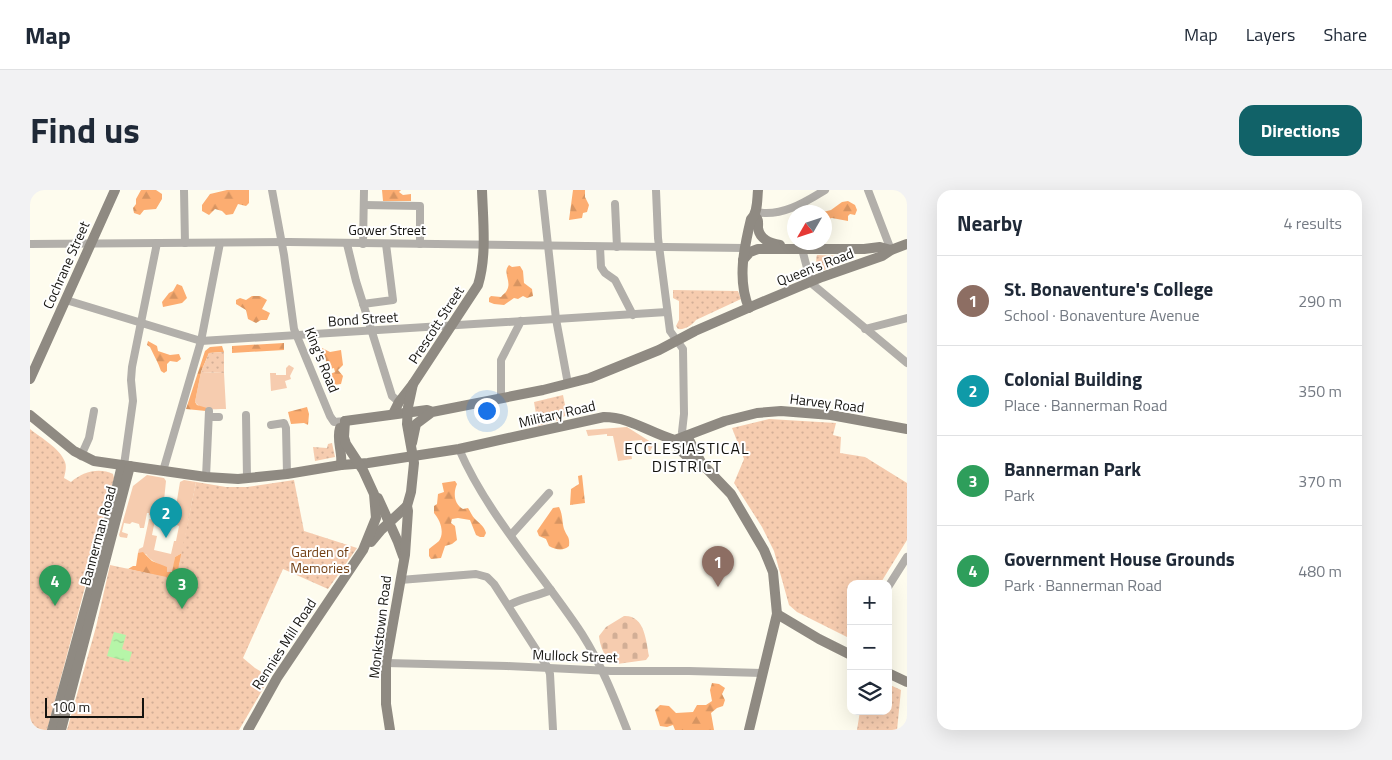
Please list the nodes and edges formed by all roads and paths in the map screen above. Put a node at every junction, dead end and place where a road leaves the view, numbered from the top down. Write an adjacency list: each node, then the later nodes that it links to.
1 (115, 190): 19 (main road, Cochrane Street)
2 (184, 190): 16 (street)
3 (272, 190): 14 (street, King's Road)
4 (364, 190): 12 (street)
5 (482, 190): 25 (main road, Prescott Street)
6 (542, 190): 26 (street)
7 (656, 190): 28 (street)
8 (758, 190): 13 (main road)
9 (825, 190): 13 (street)
10 (868, 190): 36 (street)
11 (615, 204): 29 (street)
12 (364, 205): 21 (street); 23 (street)
13 (755, 214): 30 (main road); 33 (main road)
14 (281, 242): 17 (street, Gower Street); 20 (street, Gower Street); 52 (street, King's Road)
15 (156, 243): 16 (street, Gower Street); 19 (street, Gower Street); 48 (street)
16 (184, 243): 17 (street, Gower Street)
17 (220, 243): 53 (street)
18 (30, 244): 19 (street, Gower Street)
19 (90, 244): 40 (main road, Cochrane Street)
20 (347, 244): 21 (street, Gower Street); 41 (street)
21 (364, 244): 22 (street, Gower Street)
22 (386, 244): 23 (street, Gower Street); 41 (street)
23 (420, 244): 25 (street, Gower Street)
24 (907, 244): 36 (main road, Queen's Road)
25 (483, 246): 26 (street, Gower Street); 49 (main road, Prescott Street)
26 (547, 246): 27 (street, Gower Street); 45 (street)
27 (600, 247): 29 (street, Gower Street); 44 (street)
28 (659, 247): 29 (street, Gower Street); 30 (street, Gower Street); 43 (street)
29 (617, 248)
30 (744, 248): 37 (main road)
31 (832, 248): 32 (main road)
32 (849, 248): 36 (main road); 38 (main road)
33 (783, 249): 34 (main road); 37 (main road)
34 (787, 249)
35 (802, 250): 39 (street)
36 (891, 250): 38 (main road, Queen's Road)
37 (743, 260): 42 (main road)
38 (853, 266): 39 (main road, Queen's Road)
39 (811, 283): 42 (main road, Queen's Road); 50 (street)
40 (66, 300): 48 (street, Bond Street); 56 (main road, Cochrane Street)
41 (363, 304): 51 (street)
42 (749, 308): 54 (main road, Queen's Road)
43 (668, 312): 44 (street, Bond Street); 54 (street)
44 (633, 315): 45 (street, Bond Street)
45 (556, 319): 46 (street, Bond Street); 58 (street)
46 (521, 321): 49 (street, Bond Street); 59 (street)
47 (906, 321): 50 (street)
48 (140, 324): 53 (street, Bond Street); 78 (street)
49 (451, 326): 51 (street, Bond Street); 57 (main road, Prescott Street)
50 (865, 329): 55 (street)
51 (372, 330): 52 (street, Bond Street); 60 (street)
52 (296, 335): 53 (street, Bond Street); 68 (street, King's Road)
53 (201, 341): 81 (street)
54 (678, 341): 58 (main road, Queen's Road); 71 (street)
55 (905, 358)
56 (30, 379)
57 (413, 384): 60 (main road, Prescott Street); 63 (main road, Prescott Street)
58 (568, 384): 59 (main road, Queen's Road)
59 (501, 399): 62 (main road, Queen's Road)
60 (399, 402): 64 (main road, Prescott Street)
61 (94, 410): 75 (street)
62 (432, 412): 63 (main road); 73 (main road)
63 (408, 413): 64 (main road); 73 (main road, Prescott Street)
64 (393, 414): 68 (main road)
65 (30, 415): 75 (main road)
66 (246, 415): 84 (street)
67 (219, 417): 83 (street)
68 (345, 421): 77 (main road, Rennies Mill Road); 79 (main road)
69 (271, 425): 82 (street)
70 (907, 429): 71 (main road, Harvey Road)
71 (687, 436): 72 (main road); 80 (main road)
72 (675, 440): 74 (main road, Military Road); 80 (main road)
73 (412, 444): 76 (main road, Prescott Street)
74 (459, 449): 76 (main road, Military Road); 89 (street)
75 (81, 456): 78 (main road, Military Road)
76 (414, 457): 77 (main road, Military Road); 87 (main road, Monkstown Road)
77 (358, 464): 79 (main road, Military Road); 85 (main road, Rennies Mill Road)
78 (125, 465): 81 (main road, Military Road); 105 (main road, Bannerman Road); 106 (main road, Bannerman Road)
79 (341, 465): 82 (main road, Military Road)
80 (702, 465): 97 (main road)
81 (163, 471): 83 (main road, Military Road)
82 (287, 474): 84 (main road, Military Road)
83 (206, 477): 84 (main road, Military Road)
84 (247, 478)
85 (374, 494): 88 (main road, Monkstown Road); 90 (main road, Rennies Mill Road)
86 (549, 494): 89 (street)
87 (407, 506): 88 (main road, Rennies Mill Road); 92 (main road, Monkstown Road)
88 (389, 522): 90 (main road, Rennies Mill Road); 92 (main road, Monkstown Road)
89 (511, 535): 95 (street)
90 (363, 550): 107 (main road, Rennies Mill Road)
91 (907, 556): 94 (street)
92 (403, 557): 93 (main road, Monkstown Road)
93 (400, 580): 96 (street); 99 (main road, Monkstown Road)
94 (892, 580)
95 (551, 590): 96 (street); 101 (street)
96 (509, 605): 100 (street)
97 (776, 619): 98 (main road); 102 (main road)
98 (847, 653)
99 (386, 663): 100 (street, Mullock Street); 108 (main road, Monkstown Road)
100 (548, 668): 101 (street, Mullock Street); 109 (street)
101 (603, 670): 102 (street, Mullock Street); 110 (street)
102 (762, 673): 111 (main road)
103 (892, 675): 104 (main road)
104 (907, 682)
105 (52, 730)
106 (61, 730)
107 (248, 730)
108 (390, 730)
109 (553, 730)
110 (627, 730)
111 (749, 730)

